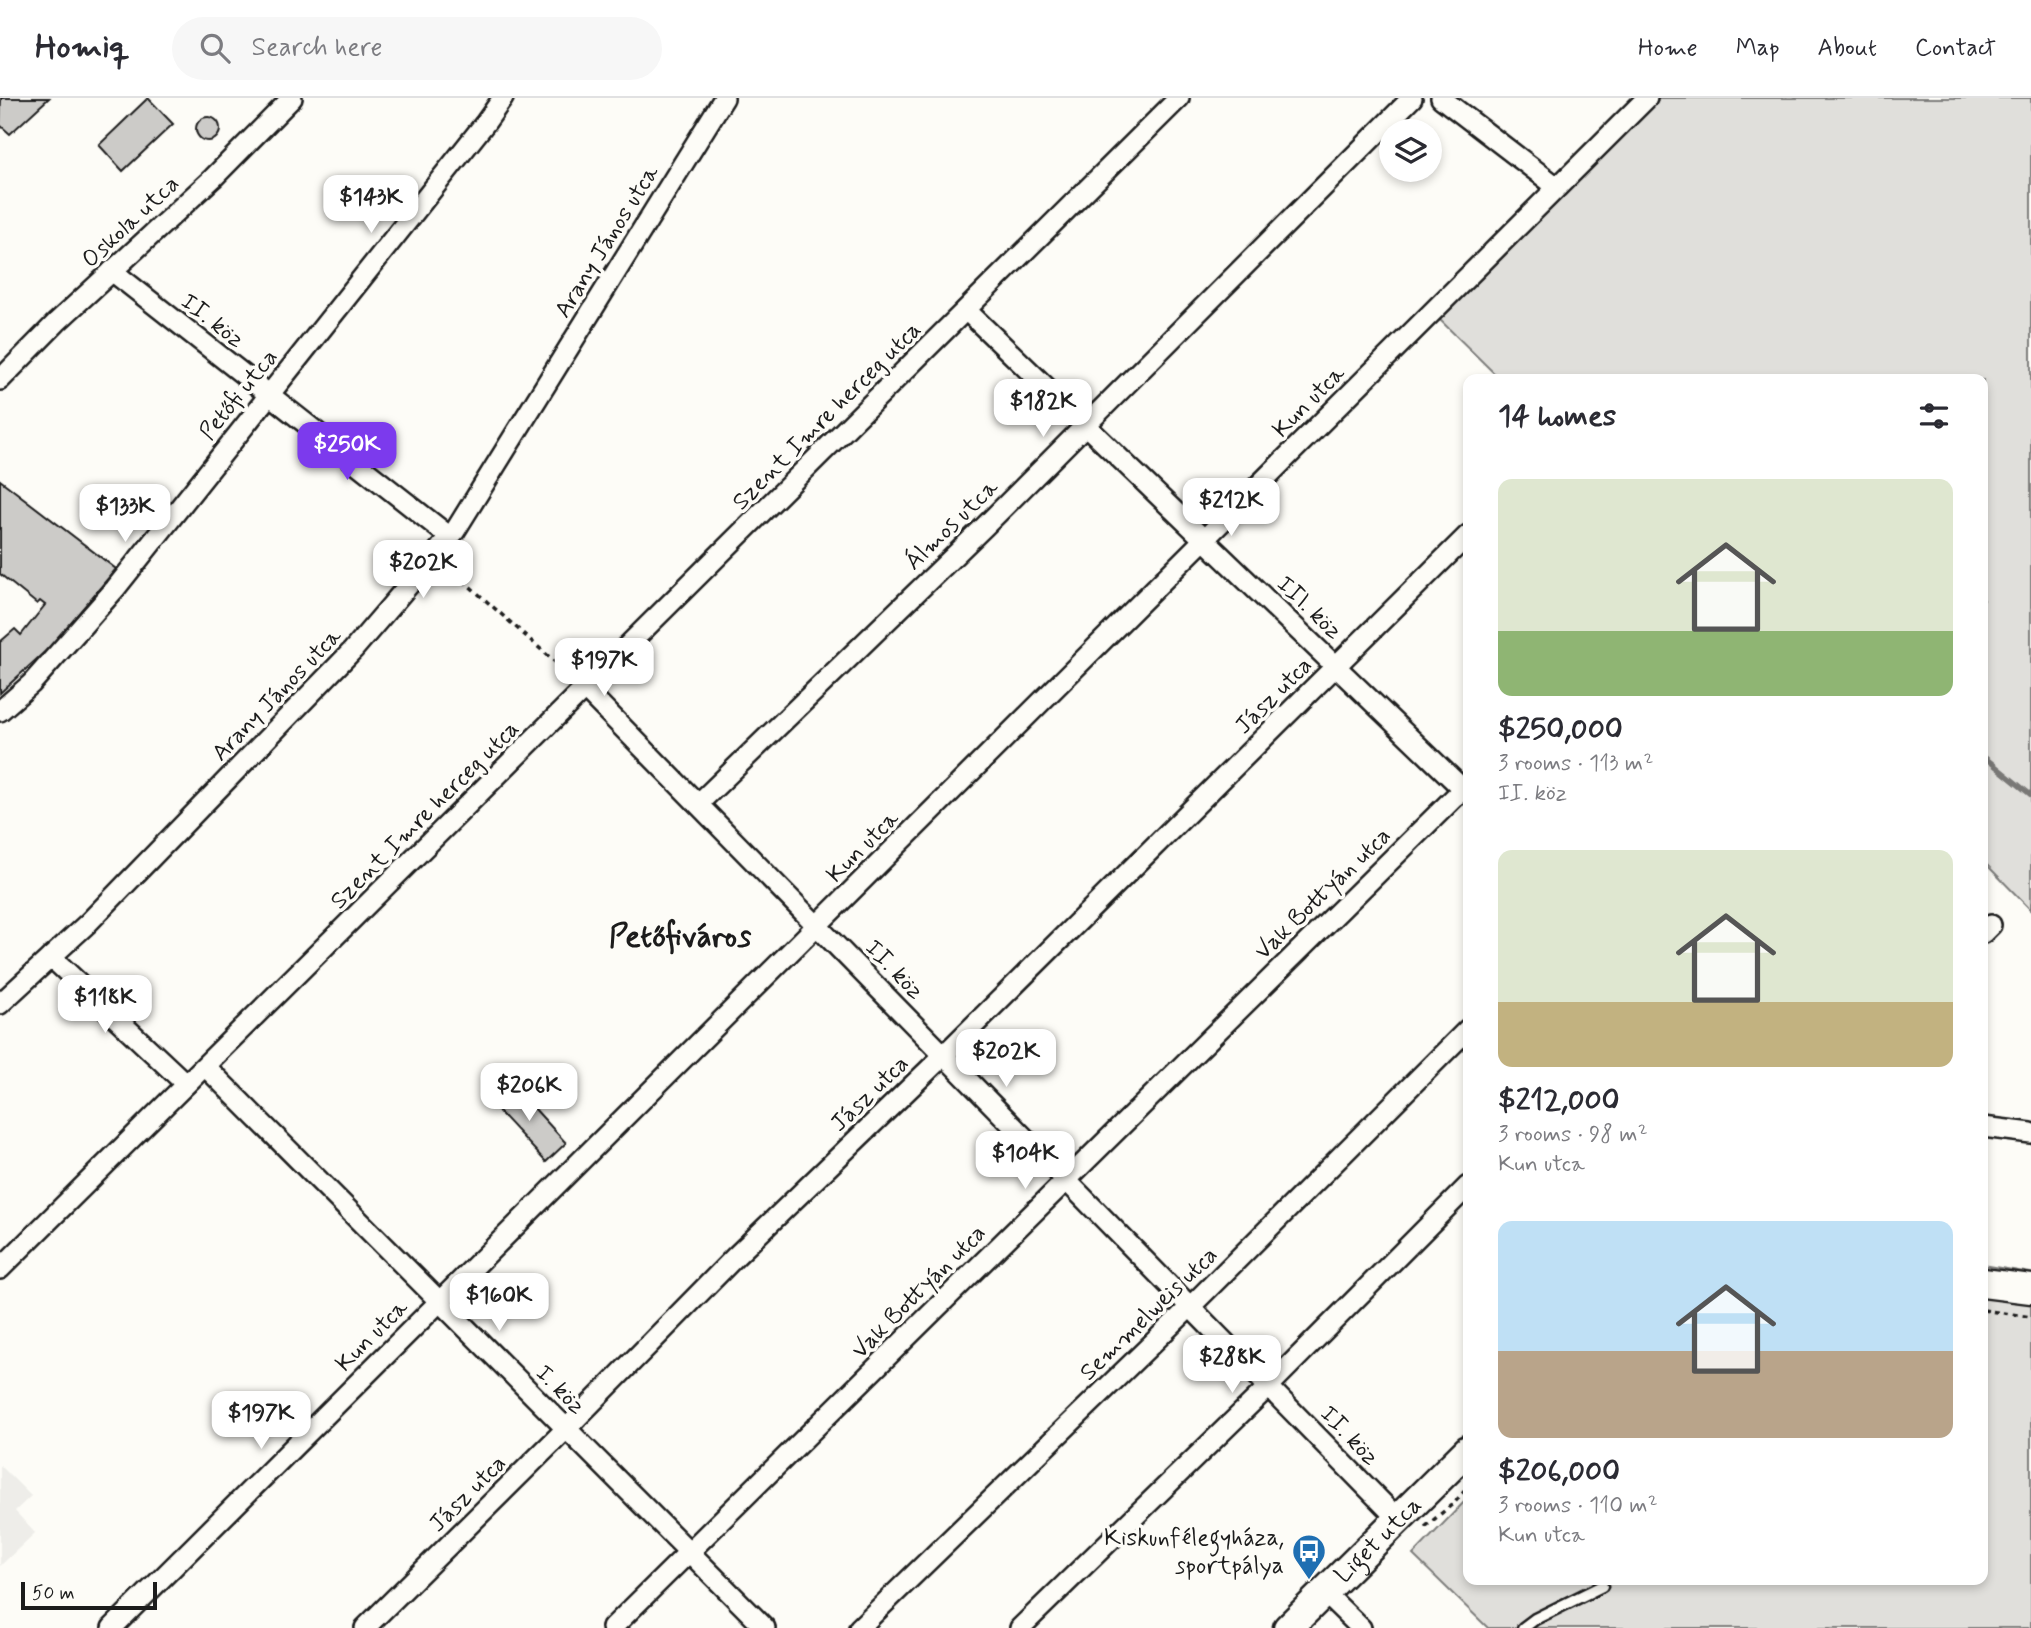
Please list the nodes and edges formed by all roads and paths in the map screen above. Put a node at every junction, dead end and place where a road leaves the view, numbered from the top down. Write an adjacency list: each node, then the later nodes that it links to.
1 (292, 98): 9 (street, Oskola utca)
2 (503, 98): 12 (street, Petőfi utca)
3 (724, 98): 14 (street, Arany János utca)
4 (1179, 98): 10 (street, Szent Imre herceg utca)
5 (1412, 98): 13 (street, Álmos utca)
6 (1441, 98): 8 (street)
7 (1647, 98): 8 (street, Kun utca)
8 (1557, 187): 15 (street, Kun utca)
9 (111, 271): 11 (street, Oskola utca); 12 (street, II. köz)
10 (966, 310): 13 (street, III. köz); 19 (street, Szent Imre herceg utca)
11 (0, 380)
12 (269, 395): 14 (street, II. köz); 20 (street, Petőfi utca)
13 (1085, 425): 15 (street, III. köz); 23 (street, Álmos utca)
14 (450, 537): 17 (street, Arany János utca)
15 (1204, 540): 18 (street, III. köz); 24 (street, Kun utca)
16 (1463, 540): 18 (street, Jász utca)
17 (435, 555): 19 (path); 25 (street, Arany János utca)
18 (1336, 667): 21 (street, III. köz); 28 (street, Jász utca)
19 (585, 689): 23 (street, II. köz); 29 (street, Szent Imre herceg utca)
20 (0, 711)
21 (1463, 786)
22 (1463, 792): 33 (street, Vak Bottyán utca)
23 (698, 804): 24 (street, II. köz)
24 (817, 925): 28 (street, II. köz); 38 (street, Kun utca)
25 (51, 957): 26 (street, Arany János utca); 30 (street)
26 (0, 1004)
27 (1463, 1034): 39 (street, Semmelweis utca)
28 (944, 1055): 33 (street, II. köz); 43 (street, Jász utca)
29 (205, 1066): 30 (street, Szent Imre herceg utca); 38 (street, I. köz)
30 (186, 1084): 35 (street, Szent Imre herceg utca)
31 (1988, 1128): 32 (street)
32 (2031, 1133)
33 (1066, 1179): 39 (street, II. köz); 46 (street, Vak Bottyán utca)
34 (1463, 1191): 42 (street)
35 (0, 1269)
36 (1988, 1284): 37 (main road)
37 (2031, 1289)
38 (439, 1301): 43 (street, I. köz); 49 (street, Kun utca)
39 (1191, 1306): 42 (street, II. köz); 53 (street, Semmelweis utca)
40 (1988, 1311): 41 (path)
41 (2031, 1317)
42 (1269, 1386): 45 (street, II. köz); 54 (street)
43 (566, 1429): 46 (street, I. köz); 50 (street, Jász utca)
44 (1463, 1455): 45 (main road, Liget utca)
45 (1398, 1518): 48 (main road, Liget utca)
46 (689, 1552): 51 (street, Vak Bottyán utca); 52 (street, I. köz)
47 (1602, 1586): 57 (lane)
48 (1324, 1592): 55 (main road, Liget utca); 56 (street)
49 (111, 1628)
50 (365, 1628)
51 (612, 1628)
52 (765, 1628)
53 (859, 1628)
54 (1020, 1628)
55 (1288, 1628)
56 (1361, 1628)
57 (1523, 1628)

